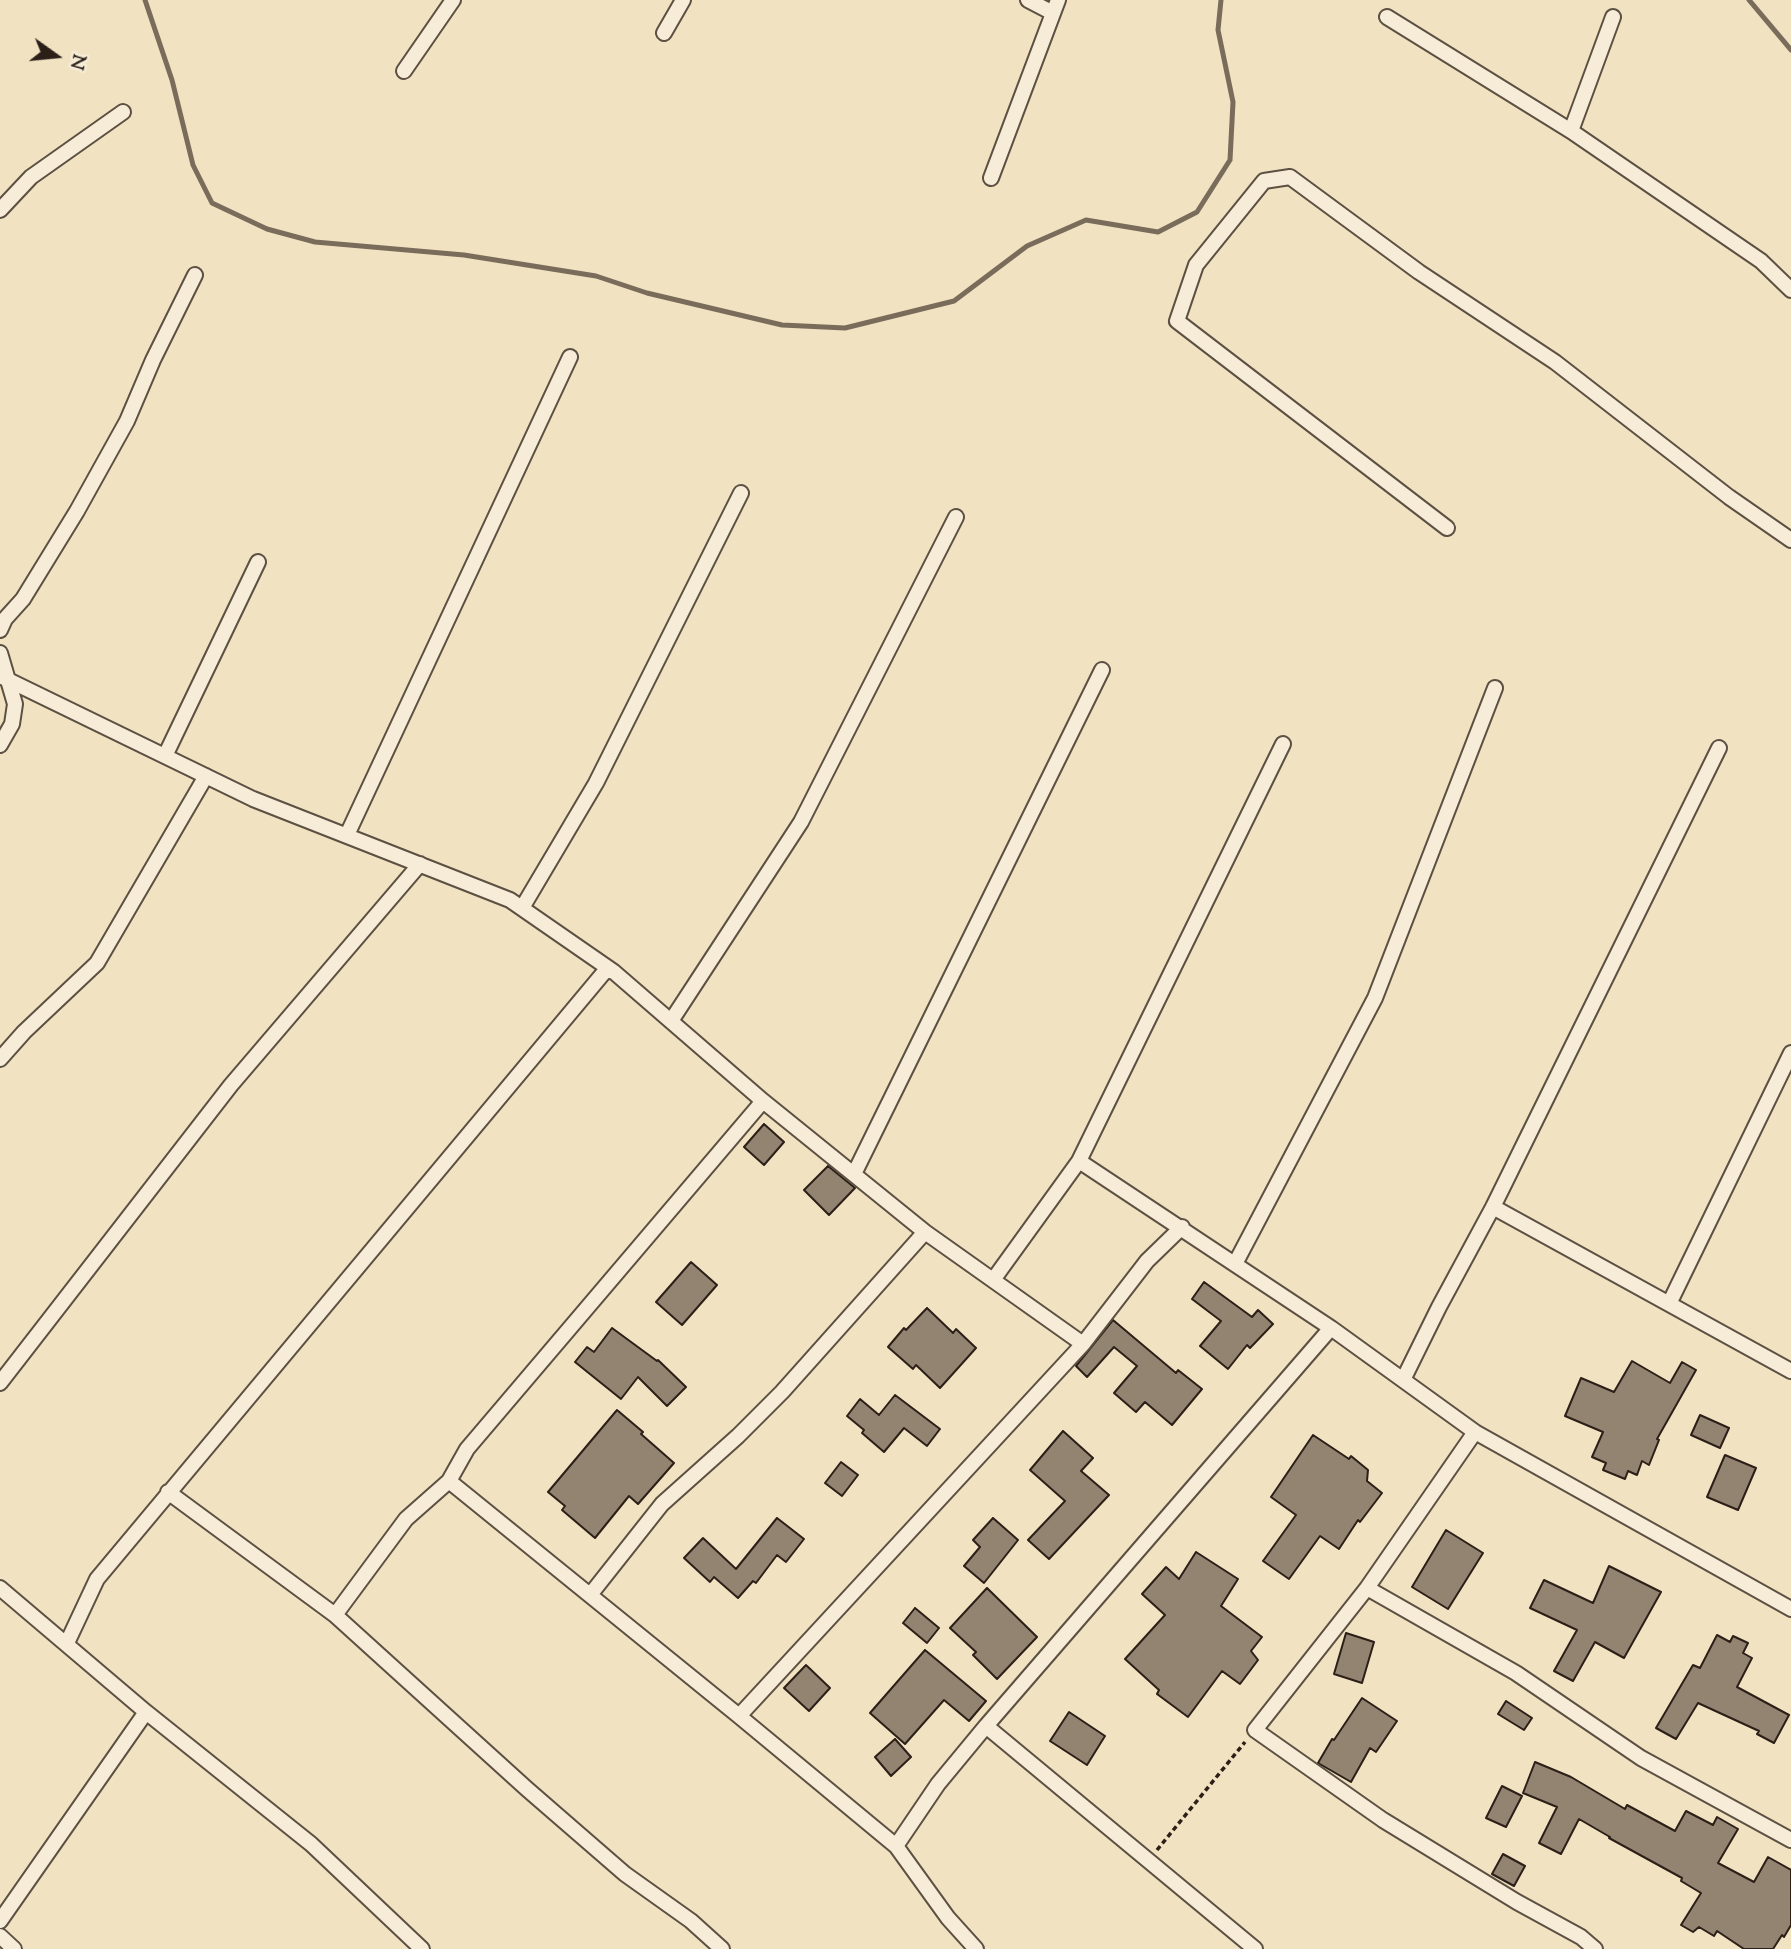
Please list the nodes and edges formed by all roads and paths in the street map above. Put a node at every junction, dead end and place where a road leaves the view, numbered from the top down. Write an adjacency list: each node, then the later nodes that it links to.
1 (453, 0): 8 (street)
2 (682, 0): 7 (street)
3 (1028, 0): 4 (street)
4 (1056, 6): 11 (street)
5 (1387, 17): 10 (street)
6 (1613, 17): 10 (street)
7 (664, 33)
8 (404, 71)
9 (123, 112): 12 (street)
10 (1572, 131): 14 (street)
11 (991, 178)
12 (0, 210)
13 (195, 275): 21 (street)
14 (1791, 290)
15 (570, 356): 31 (street)
16 (741, 493): 33 (street)
17 (956, 517): 35 (street)
18 (1447, 528): 19 (street)
19 (1791, 540)
20 (258, 562): 29 (street)
21 (0, 630)
22 (0, 653): 24 (street)
23 (1102, 670): 40 (street)
24 (4, 678): 27 (street); 29 (street)
25 (1495, 688): 44 (street)
26 (1283, 744): 39 (street)
27 (0, 745)
28 (1719, 748): 41 (street)
29 (165, 756): 30 (street)
30 (206, 776): 31 (street); 37 (street)
31 (347, 835): 32 (street)
32 (420, 864): 33 (street); 51 (street)
33 (522, 908): 34 (street)
34 (614, 972): 35 (street); 54 (street)
35 (671, 1021): 38 (street)
36 (1791, 1053): 46 (street)
37 (0, 1059)
38 (763, 1101): 40 (street); 53 (street)
39 (1079, 1161): 42 (street); 45 (street)
40 (854, 1174): 43 (street)
41 (1493, 1208): 46 (street); 50 (street)
42 (1182, 1227): 44 (street); 48 (street)
43 (925, 1232): 45 (street); 57 (street)
44 (1235, 1264): 47 (street)
45 (993, 1280): 48 (street)
46 (1669, 1304): 49 (street)
47 (1331, 1328): 50 (street); 63 (street)
48 (1083, 1343): 62 (street)
49 (1791, 1371)
50 (1403, 1380): 52 (street)
51 (0, 1382)
52 (1475, 1432): 56 (street); 58 (street)
53 (449, 1481): 57 (street); 59 (street)
54 (168, 1492): 59 (street); 60 (street)
55 (0, 1588): 60 (street)
56 (1367, 1588): 64 (street); 65 (street)
57 (590, 1595): 62 (street)
58 (1791, 1609)
59 (335, 1615): 72 (street)
60 (66, 1643): 61 (street)
61 (146, 1712): 68 (street); 71 (street)
62 (740, 1716): 66 (street)
63 (986, 1726): 66 (street); 67 (street)
64 (1255, 1730): 67 (path); 75 (street)
65 (1791, 1840)
66 (896, 1846): 73 (street)
67 (1149, 1859): 74 (street)
68 (0, 1921)
69 (0, 1936): 70 (street)
70 (14, 1949)
71 (422, 1949)
72 (722, 1949)
73 (976, 1949)
74 (1255, 1949)
75 (1595, 1949)

